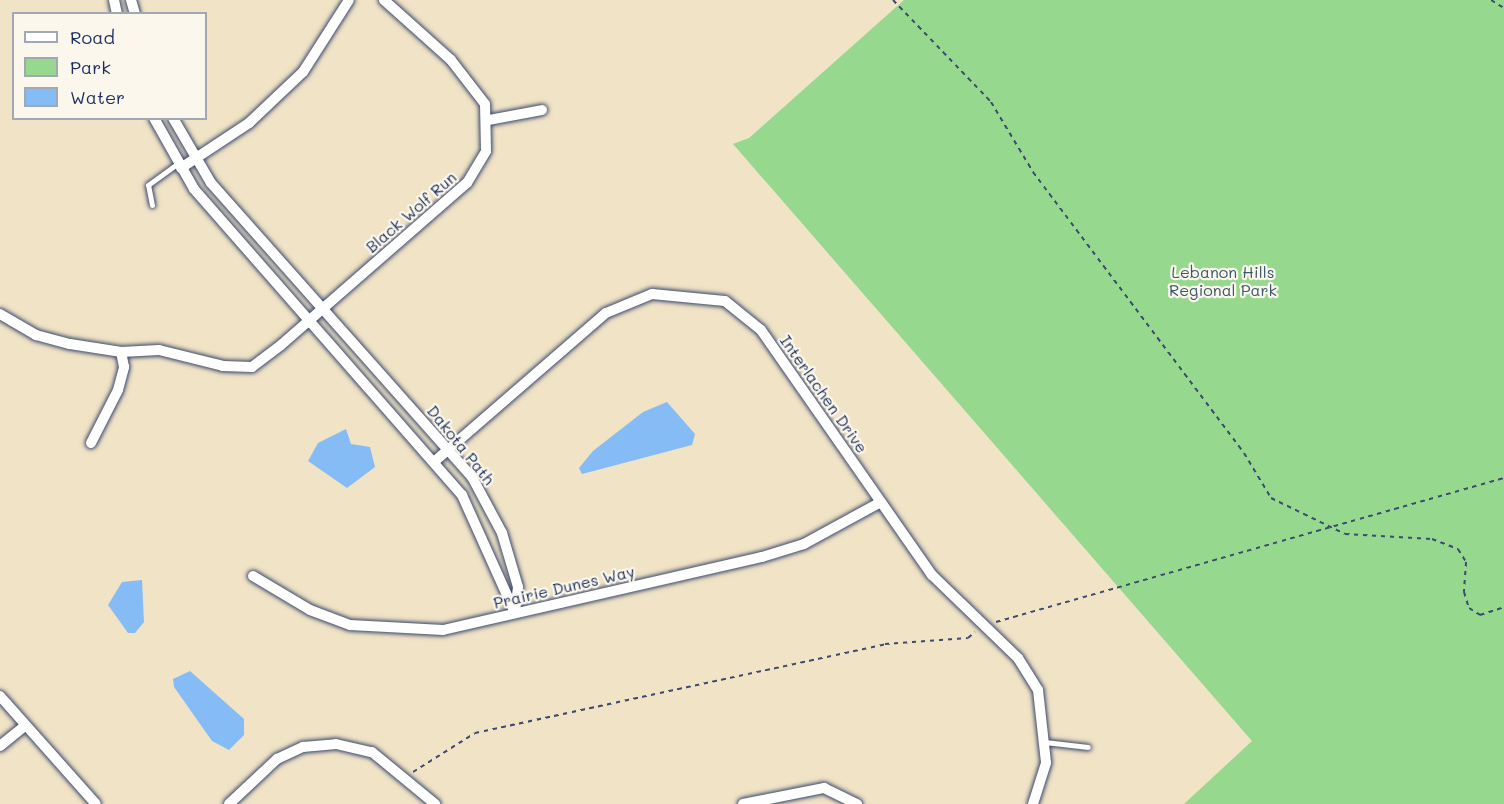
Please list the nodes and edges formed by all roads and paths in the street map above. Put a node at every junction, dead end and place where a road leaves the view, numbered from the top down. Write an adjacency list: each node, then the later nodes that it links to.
1 (349, 0): 10 (street)
2 (384, 0): 9 (street)
3 (893, 0): 22 (path)
4 (1491, 0): 5 (path)
5 (1504, 8)
6 (542, 110): 9 (street)
7 (155, 120): 11 (street, Dakota Path)
8 (174, 120): 10 (street, Dakota Path)
9 (489, 120): 13 (street, Black Wolf Run)
10 (194, 160): 11 (street); 13 (street, Dakota Path)
11 (179, 166): 12 (lane); 15 (street, Dakota Path)
12 (152, 205)
13 (323, 308): 15 (street, Black Wolf Run); 18 (street, Dakota Path)
14 (0, 314): 16 (street, Black Wolf Run)
15 (310, 320): 16 (street, Black Wolf Run); 19 (street, Dakota Path)
16 (121, 352): 17 (street)
17 (91, 444)
18 (448, 449): 19 (street, Interlachen Drive); 21 (street, Interlachen Drive); 25 (street, Dakota Path)
19 (435, 461): 25 (street, Dakota Path)
20 (1504, 478): 22 (path)
21 (879, 503): 25 (street, Prairie Dunes Way); 26 (street, Interlachen Drive)
22 (1334, 529): 24 (path); 26 (path)
23 (253, 576): 25 (street, Prairie Dunes Way)
24 (1504, 607)
25 (515, 613)
26 (988, 626): 29 (street, Interlachen Drive); 32 (path)
27 (0, 696): 28 (street)
28 (26, 726): 30 (street); 33 (street)
29 (1045, 742): 31 (lane); 38 (street, Interlachen Drive)
30 (0, 746)
31 (1088, 747)
32 (405, 778): 34 (street); 35 (street)
33 (96, 804)
34 (229, 804)
35 (435, 804)
36 (743, 804): 37 (street)
37 (857, 804)
38 (1033, 804)

